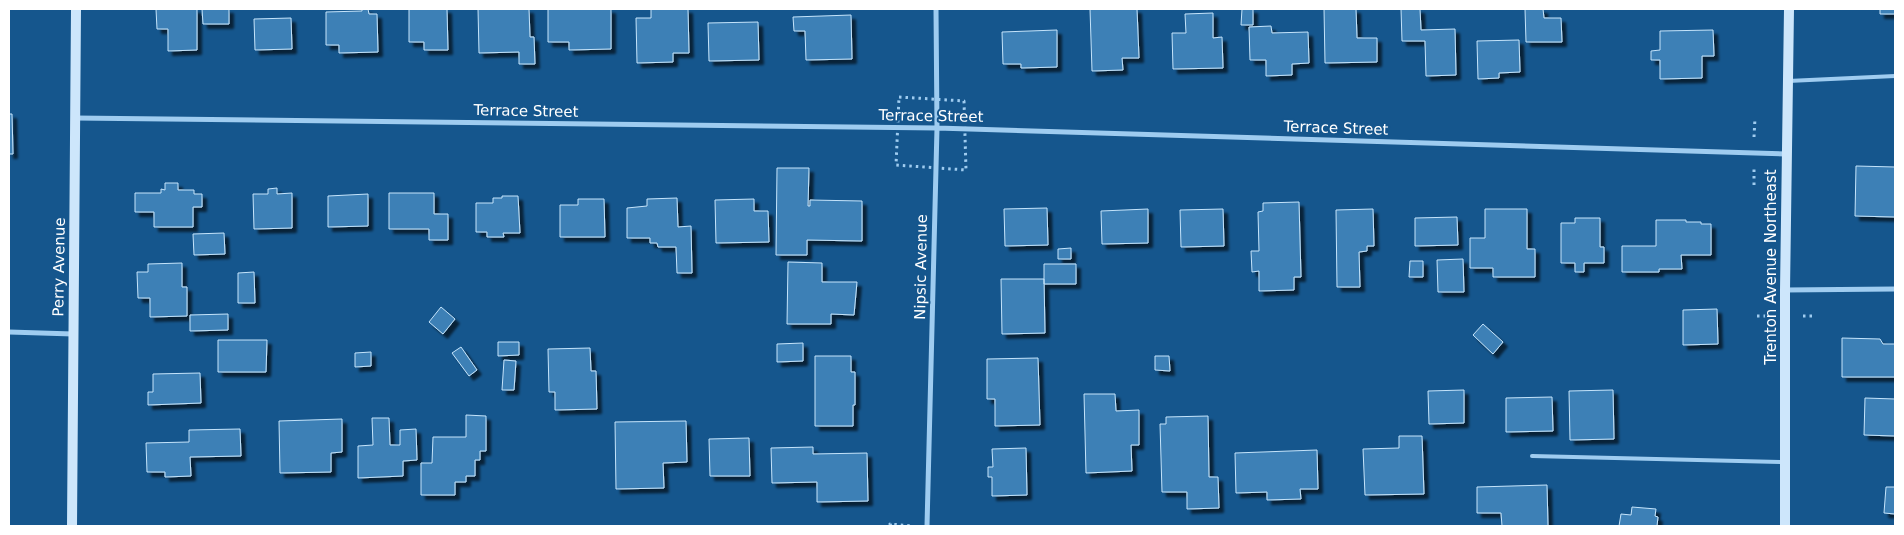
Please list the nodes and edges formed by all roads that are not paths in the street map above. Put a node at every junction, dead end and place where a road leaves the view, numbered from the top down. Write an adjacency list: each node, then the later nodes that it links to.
1 (76, 9): 6 (main road, Perry Avenue)
2 (936, 9): 7 (street, Nipsic Avenue)
3 (1789, 9): 5 (main road, Trenton Avenue Northeast)
4 (1895, 76): 5 (lane)
5 (1788, 81): 8 (main road, Trenton Avenue Northeast)
6 (75, 118): 7 (street, Terrace Street); 12 (main road, Perry Avenue)
7 (937, 128): 8 (street, Terrace Street); 16 (street, Nipsic Avenue)
8 (1786, 154): 10 (main road, Trenton Avenue Northeast)
9 (1895, 289): 10 (street)
10 (1785, 290): 14 (main road, Trenton Avenue Northeast)
11 (9, 332): 12 (street)
12 (73, 334): 15 (main road, Perry Avenue)
13 (1532, 456): 14 (lane)
14 (1786, 462): 17 (main road, Trenton Avenue Northeast)
15 (72, 526)
16 (927, 526)
17 (1786, 526)

